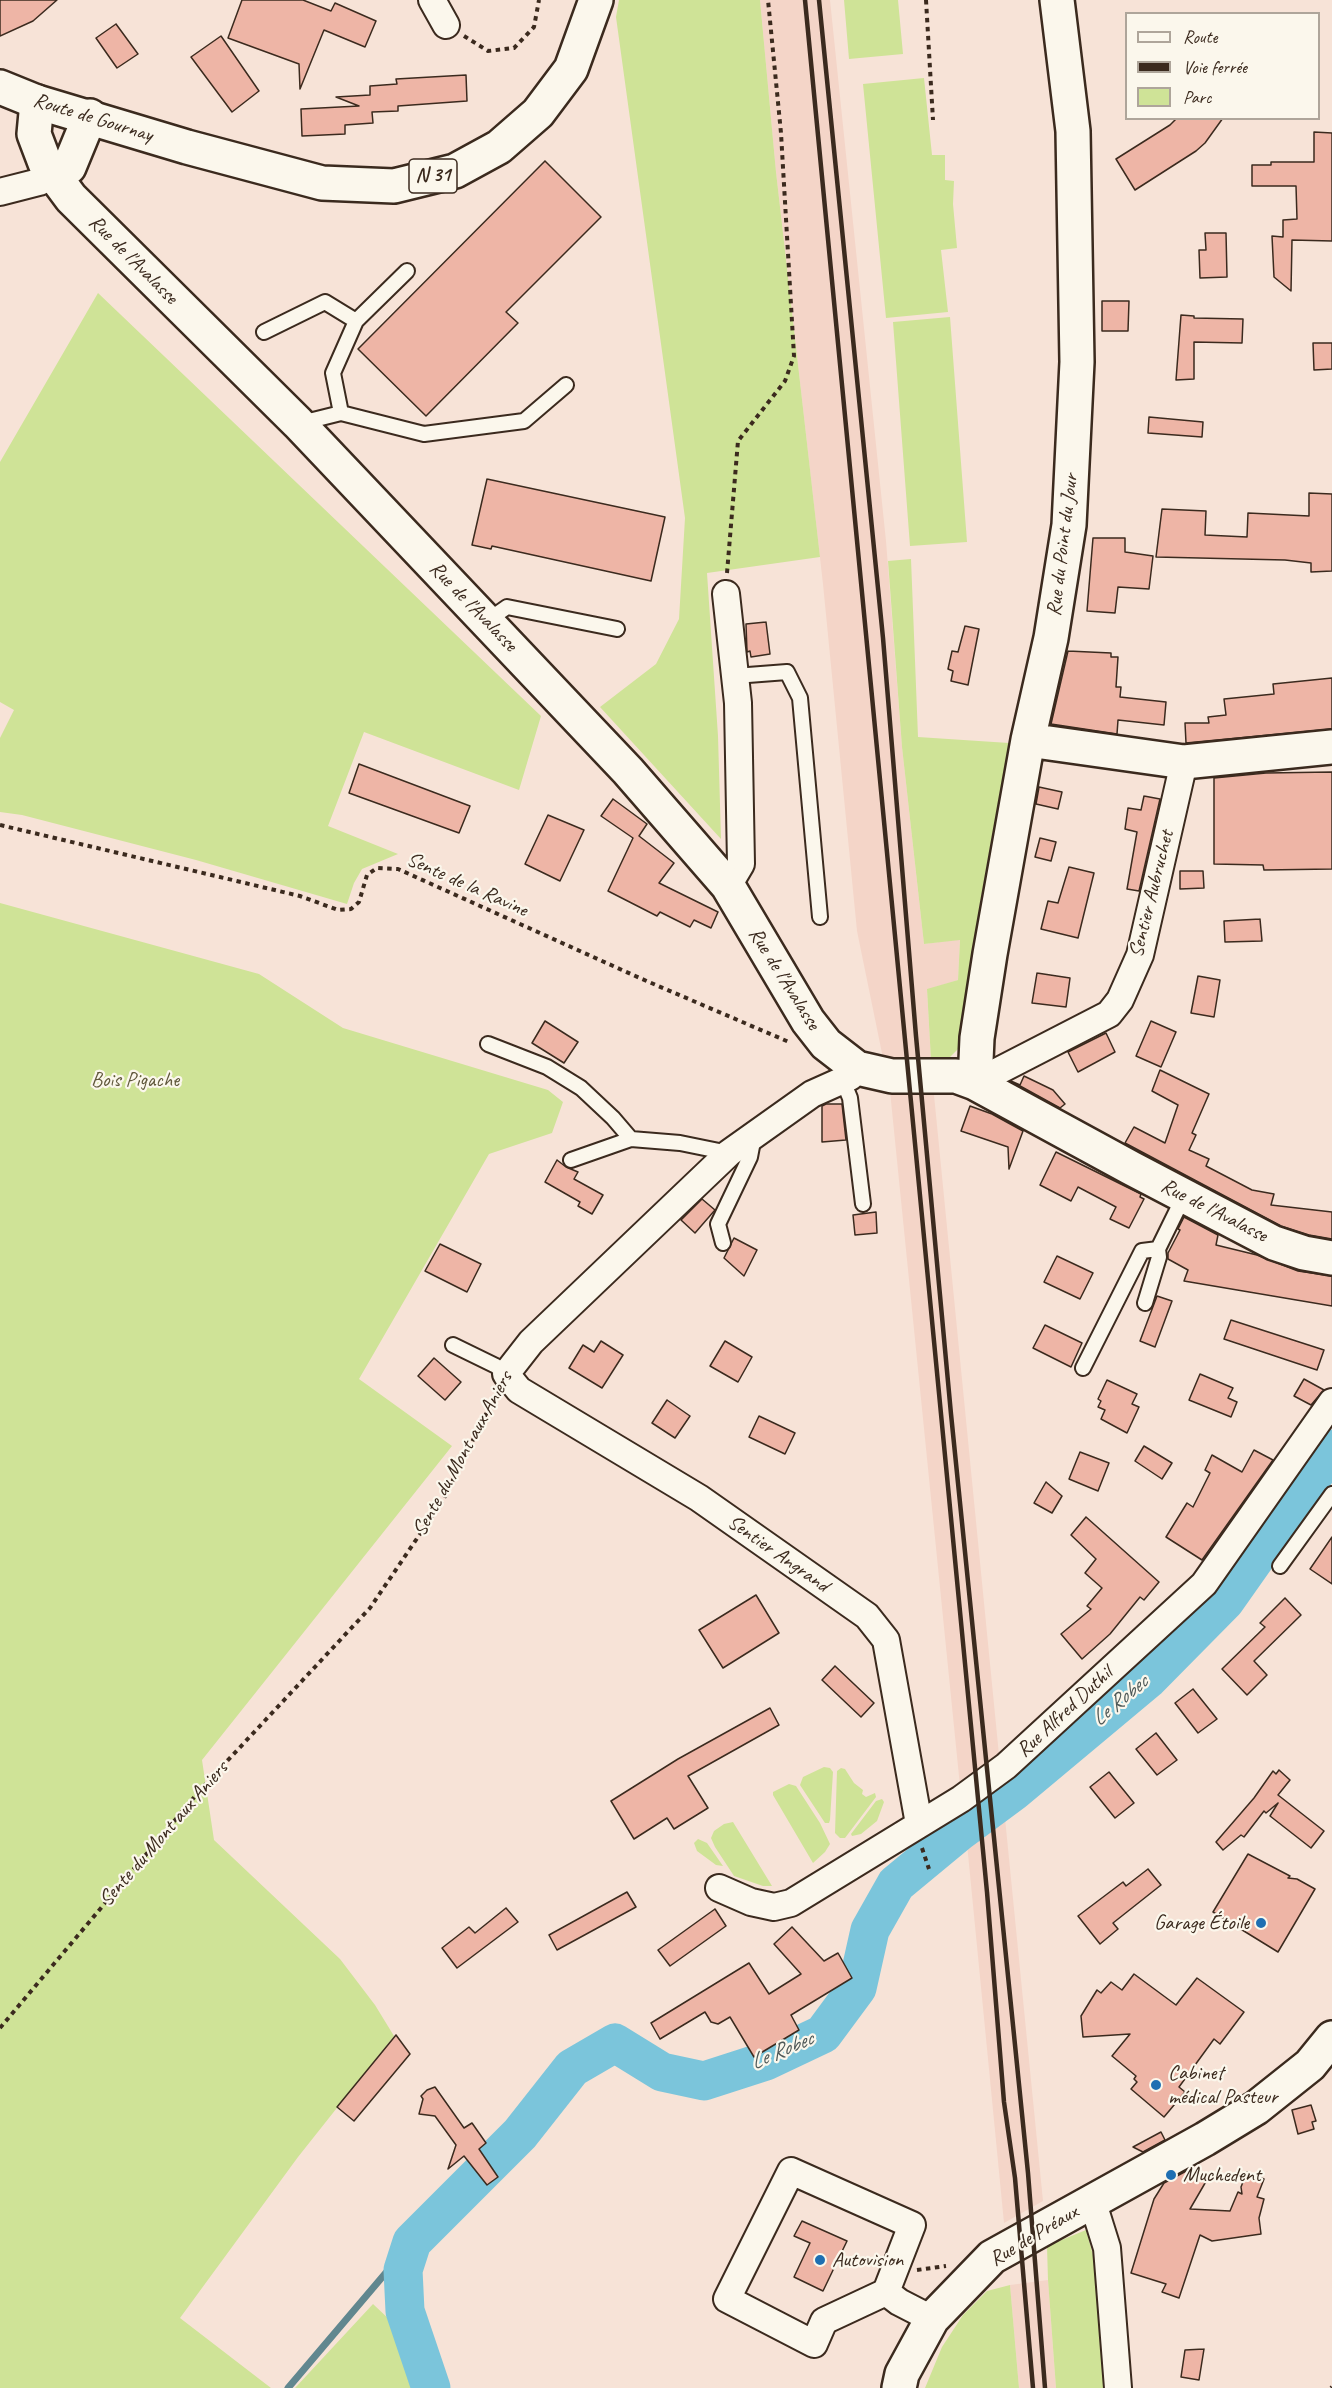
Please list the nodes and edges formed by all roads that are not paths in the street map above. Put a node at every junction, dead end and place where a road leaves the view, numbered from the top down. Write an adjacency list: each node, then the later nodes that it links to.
1 (432, 0): 4 (street)
2 (596, 0): 7 (main road, Route de Gournay / N 31)
3 (1057, 0): 20 (main road, Rue du Point du Jour)
4 (446, 25)
5 (0, 87): 6 (main road, Route de Gournay / N 31)
6 (37, 102): 7 (main road, Route de Gournay / N 31); 8 (main road, Rue de l'Avalasse)
7 (90, 116): 8 (main road)
8 (53, 175): 9 (street); 15 (main road, Rue de l'Avalasse)
9 (0, 192)
10 (407, 271): 11 (lane)
11 (356, 321): 12 (lane); 14 (lane)
12 (264, 332)
13 (566, 385): 14 (lane)
14 (341, 413): 15 (lane)
15 (298, 423): 17 (main road, Rue de l'Avalasse)
16 (726, 594): 19 (street)
17 (487, 621): 18 (lane); 23 (main road, Rue de l'Avalasse)
18 (617, 629)
19 (735, 676): 23 (street); 24 (lane)
20 (1029, 740): 22 (main road); 27 (main road, Rue du Point du Jour)
21 (1332, 747): 22 (main road)
22 (1184, 762): 27 (street, Sentier Aubruchet)
23 (728, 886): 26 (main road, Rue de l'Avalasse)
24 (820, 917)
25 (488, 1044): 29 (lane)
26 (850, 1075): 27 (main road, Rue de l'Avalasse); 28 (street, Sente du Mont aux Aniers); 33 (lane)
27 (975, 1083): 32 (main road, Rue de l'Avalasse)
28 (754, 1135): 30 (street, Sente du Mont aux Aniers); 34 (lane)
29 (631, 1139): 30 (lane); 31 (lane)
30 (729, 1152): 40 (street, Sente du Mont aux Aniers)
31 (571, 1160)
32 (1184, 1196): 35 (lane); 36 (main road, Rue de l'Avalasse)
33 (863, 1204)
34 (723, 1243)
35 (1158, 1249): 37 (lane); 39 (lane)
36 (1332, 1258)
37 (1145, 1303)
38 (453, 1345): 40 (lane)
39 (1083, 1368)
40 (506, 1374): 44 (street, Sentier Angrand)
41 (1332, 1402): 44 (street, Rue Alfred Duthil)
42 (1332, 1494): 43 (lane)
43 (1280, 1566)
44 (920, 1836): 45 (street, Rue Alfred Duthil)
45 (719, 1888)
46 (1332, 2038): 47 (main road, Rue de Préaux)
47 (1090, 2204): 49 (main road, Rue de Préaux); 51 (street, Rue de Préaux)
48 (886, 2292): 48 (street); 49 (street)
49 (932, 2319): 50 (main road, Rue de Préaux)
50 (898, 2388)
51 (1118, 2388)

